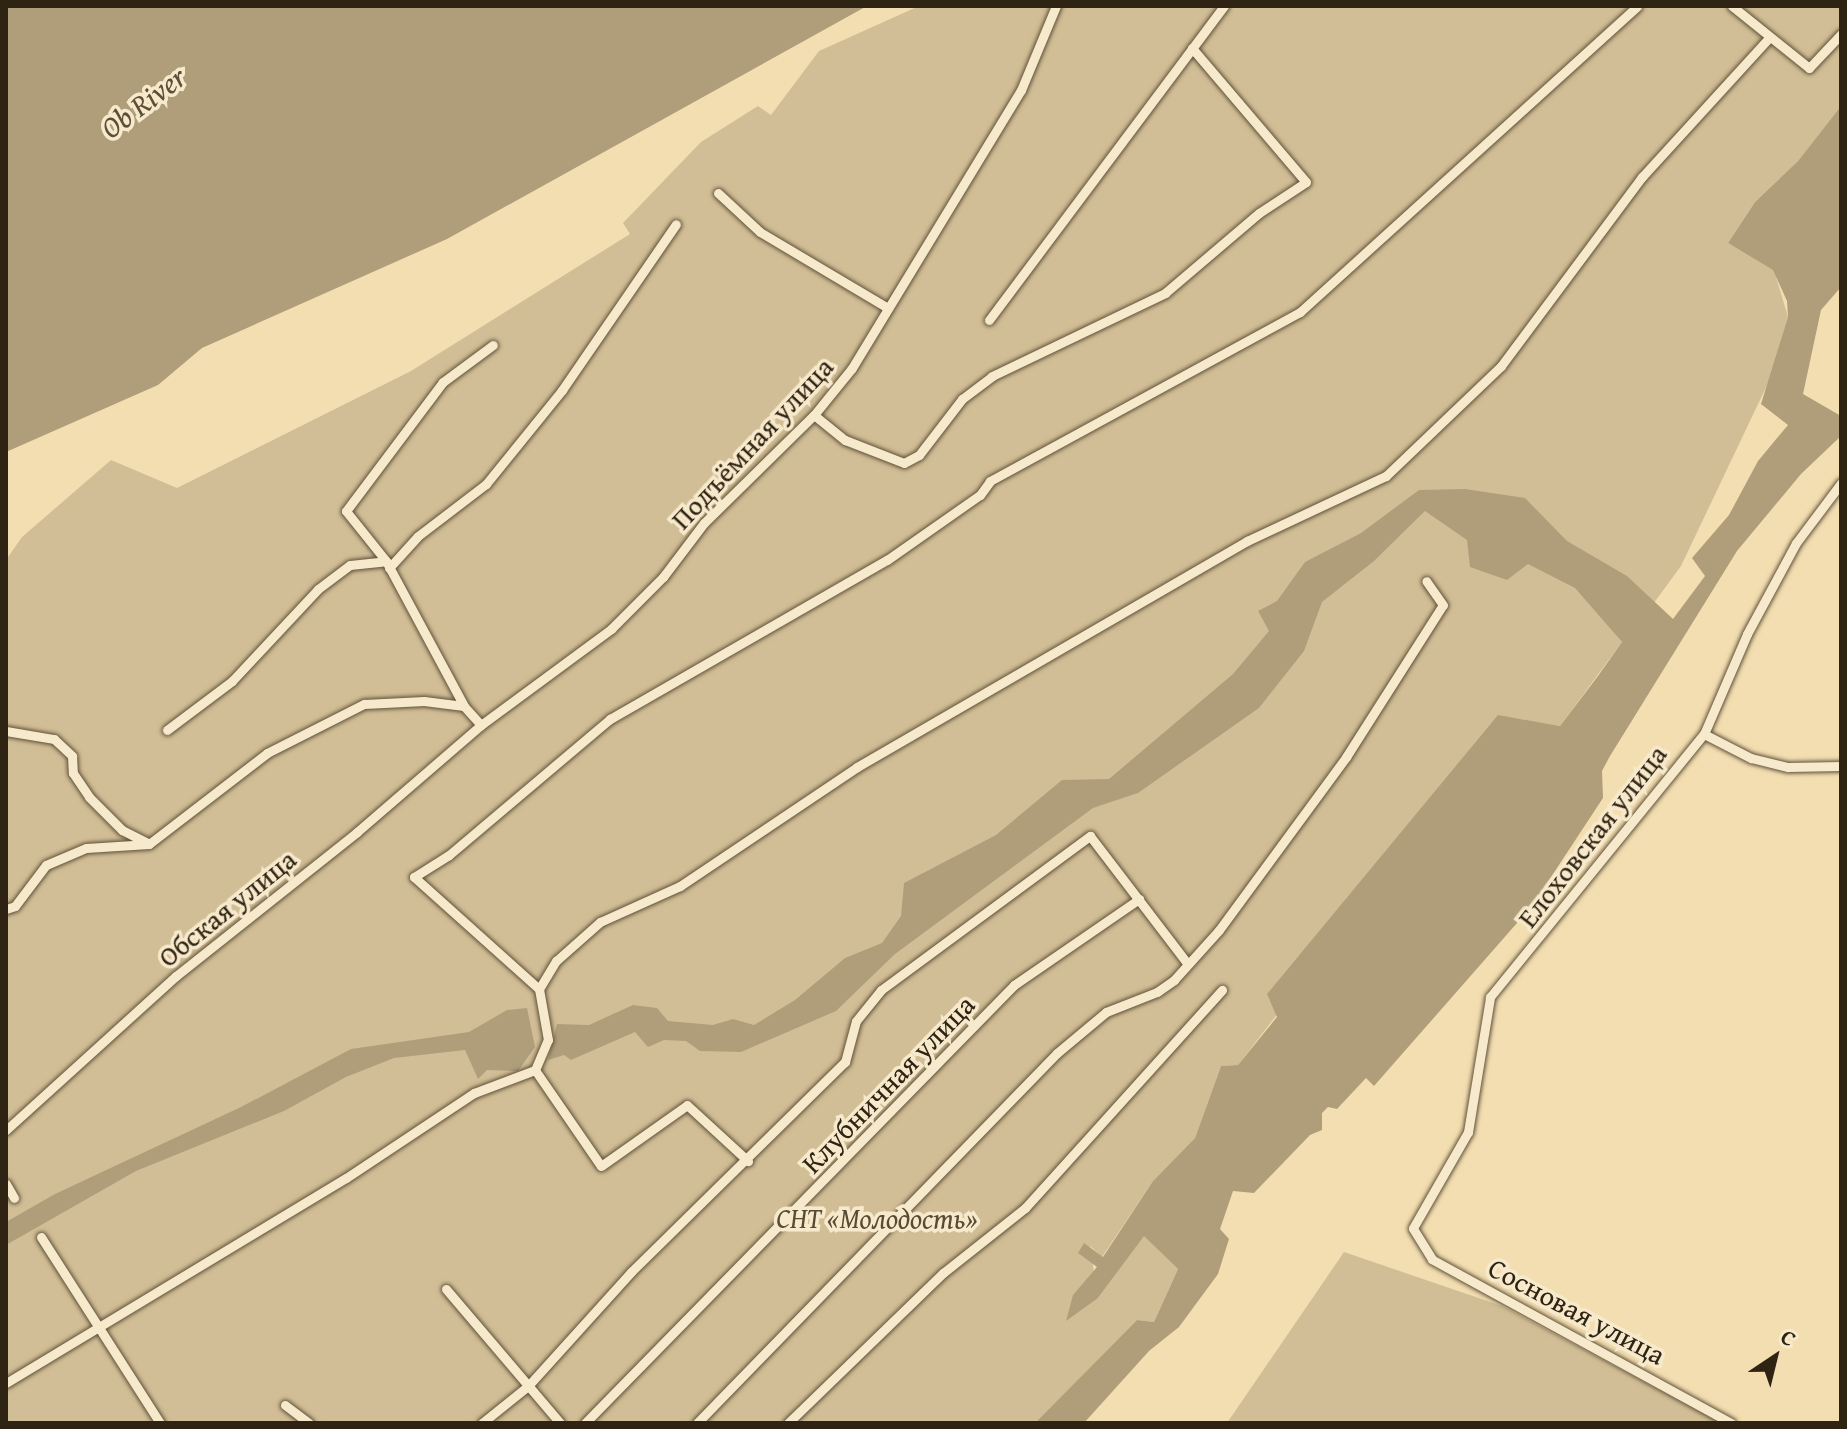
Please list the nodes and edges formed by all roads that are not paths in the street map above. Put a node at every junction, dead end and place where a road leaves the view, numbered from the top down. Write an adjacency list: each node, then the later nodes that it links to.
1 (1056, 6): 10 (street, Подъёмная улица)
2 (1224, 6): 7 (street)
3 (1637, 6): 27 (street)
4 (1732, 6): 6 (street)
5 (1841, 34): 6 (street)
6 (1768, 39): 27 (street)
7 (1192, 48): 11 (street); 13 (street)
8 (718, 193): 10 (street)
9 (676, 224): 15 (street)
10 (888, 308): 13 (street, Подъёмная улица)
11 (989, 320)
12 (493, 345): 15 (street)
13 (814, 415): 18 (street, Подъёмная улица)
14 (1841, 483): 21 (street, Елоховская улица)
15 (388, 565): 17 (street); 19 (street)
16 (1426, 581): 26 (street)
17 (464, 706): 18 (street); 23 (street)
18 (481, 725): 30 (street, Обская улица)
19 (167, 730)
20 (6, 731): 23 (street)
21 (1704, 734): 22 (street); 34 (street, Елоховская улица)
22 (1841, 766)
23 (149, 844): 25 (street)
24 (1139, 899): 26 (street); 31 (street); 45 (street, Клубничная улица)
25 (6, 909)
26 (1188, 964): 46 (street)
27 (539, 989): 29 (street)
28 (1222, 990): 47 (street)
29 (535, 1070): 31 (street); 37 (street)
30 (6, 1130)
31 (748, 1161): 39 (street)
32 (6, 1184): 33 (street)
33 (14, 1198)
34 (1413, 1228): 48 (street, Сосновая улица)
35 (41, 1237): 37 (street)
36 (446, 1289): 39 (street)
37 (98, 1324): 38 (street); 41 (street)
38 (6, 1383)
39 (528, 1386): 43 (street); 44 (street)
40 (285, 1405): 42 (street)
41 (160, 1423)
42 (309, 1423)
43 (482, 1423)
44 (560, 1423)
45 (585, 1423)
46 (697, 1423)
47 (788, 1423)
48 (1731, 1423)

